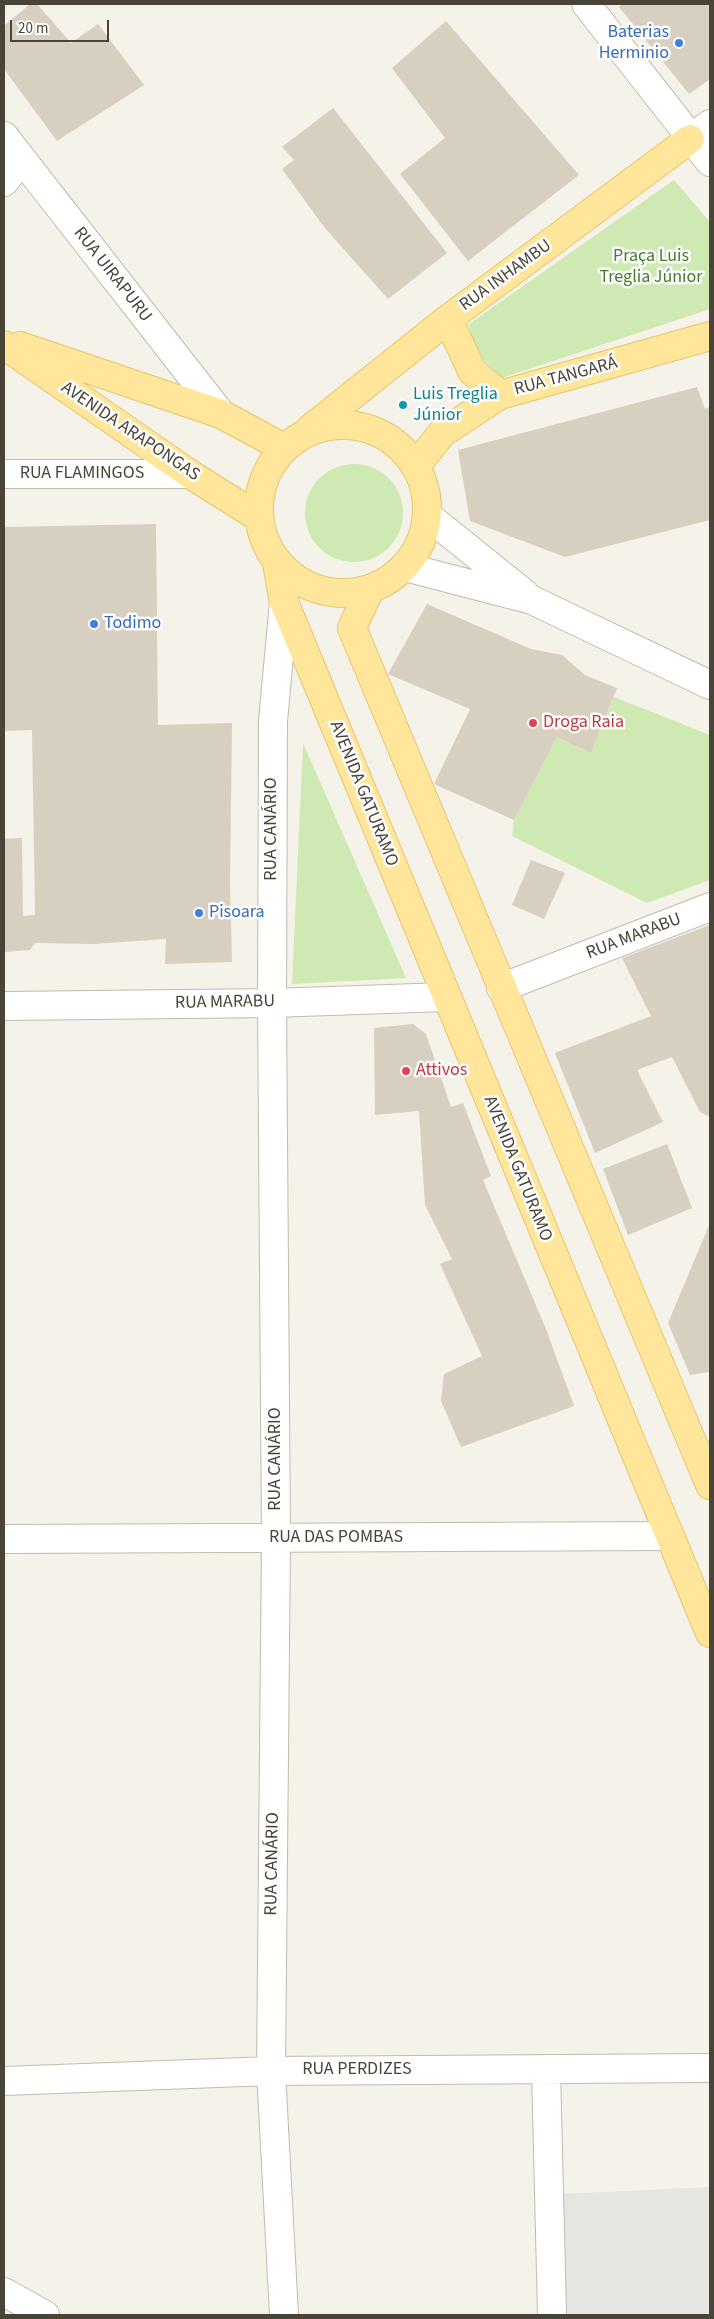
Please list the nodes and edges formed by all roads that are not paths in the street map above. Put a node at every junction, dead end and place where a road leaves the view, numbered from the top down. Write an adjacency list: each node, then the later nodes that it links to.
1 (586, 4): 2 (street)
2 (700, 132): 5 (street); 7 (main road, RUA INHAMBU)
3 (4, 136): 4 (street, RUA UIRAPURU)
4 (22, 159): 6 (street); 12 (street, RUA UIRAPURU)
5 (710, 162)
6 (4, 182)
7 (448, 319): 11 (main road); 13 (main road, RUA INHAMBU)
8 (710, 336): 11 (main road, RUA TANGARÁ)
9 (4, 340): 12 (main road, AVENIDA ARAPONGAS)
10 (4, 345): 17 (main road, AVENIDA ARAPONGAS)
11 (500, 395): 15 (main road, RUA TANGARÁ)
12 (221, 414): 14 (main road, AVENIDA ARAPONGAS)
13 (306, 432): 14 (main road); 15 (main road)
14 (284, 448): 19 (main road)
15 (416, 466): 18 (main road)
16 (4, 474): 17 (street, RUA FLAMINGOS)
17 (190, 474): 19 (main road, AVENIDA ARAPONGAS)
18 (428, 516): 21 (main road); 23 (street)
19 (258, 517): 20 (main road)
20 (277, 563): 22 (main road); 24 (main road, AVENIDA GATURAMO)
21 (405, 567): 22 (main road); 23 (street)
22 (370, 589): 27 (main road)
23 (532, 600): 25 (street)
24 (284, 602): 28 (main road, AVENIDA GATURAMO); 29 (street, RUA CANÁRIO)
25 (710, 685)
26 (710, 907): 27 (street, RUA MARABU)
27 (501, 988): 31 (main road)
28 (446, 997): 29 (street, RUA MARABU); 32 (main road, AVENIDA GATURAMO)
29 (272, 1003): 30 (street, RUA MARABU); 33 (street, RUA CANÁRIO)
30 (4, 1006)
31 (710, 1485)
32 (669, 1536): 33 (street, RUA DAS POMBAS); 35 (main road, AVENIDA GATURAMO)
33 (276, 1538): 34 (street, RUA DAS POMBAS); 38 (street, RUA CANÁRIO)
34 (4, 1539)
35 (710, 1633)
36 (710, 2068): 37 (street, RUA PERDIZES)
37 (546, 2069): 38 (street, RUA PERDIZES); 43 (street)
38 (271, 2071): 39 (street, RUA PERDIZES); 42 (street, RUA CANÁRIO)
39 (4, 2081)
40 (4, 2292): 41 (street)
41 (45, 2315)
42 (284, 2315)
43 (552, 2315)

